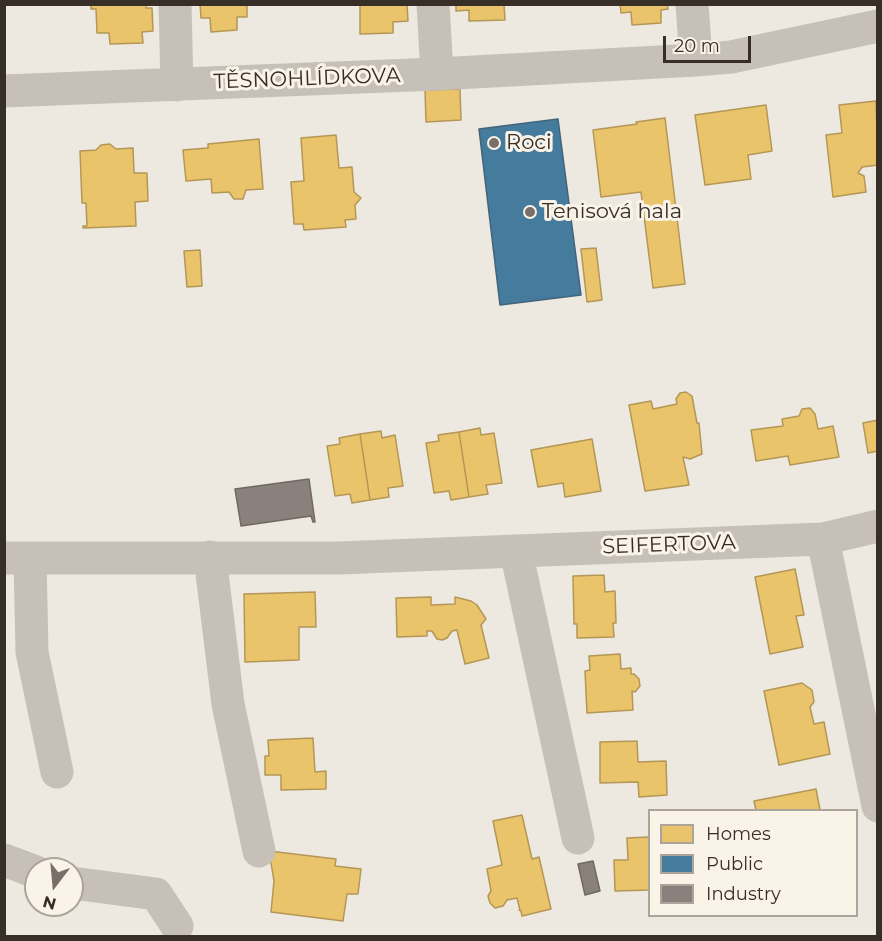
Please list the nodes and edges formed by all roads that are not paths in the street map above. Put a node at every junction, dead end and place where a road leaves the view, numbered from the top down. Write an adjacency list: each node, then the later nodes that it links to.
1 (175, 4): 7 (street)
2 (433, 4): 6 (street)
3 (692, 4): 5 (street)
4 (878, 26): 5 (street, TĚSNOHLÍDKOVA)
5 (696, 60): 6 (street, TĚSNOHLÍDKOVA)
6 (437, 74): 7 (street, TĚSNOHLÍDKOVA)
7 (177, 85): 8 (street, TĚSNOHLÍDKOVA)
8 (4, 91)
9 (878, 526): 10 (street, SEIFERTOVA)
10 (823, 539): 11 (street, SEIFERTOVA); 15 (street)
11 (516, 551): 12 (street, SEIFERTOVA); 16 (street)
12 (210, 557): 13 (street, SEIFERTOVA); 17 (street)
13 (17, 558): 14 (street)
14 (57, 772)
15 (878, 806)
16 (578, 838)
17 (259, 851)
18 (4, 860): 19 (street)
19 (24, 868)
20 (84, 885): 21 (street)
21 (177, 926)

